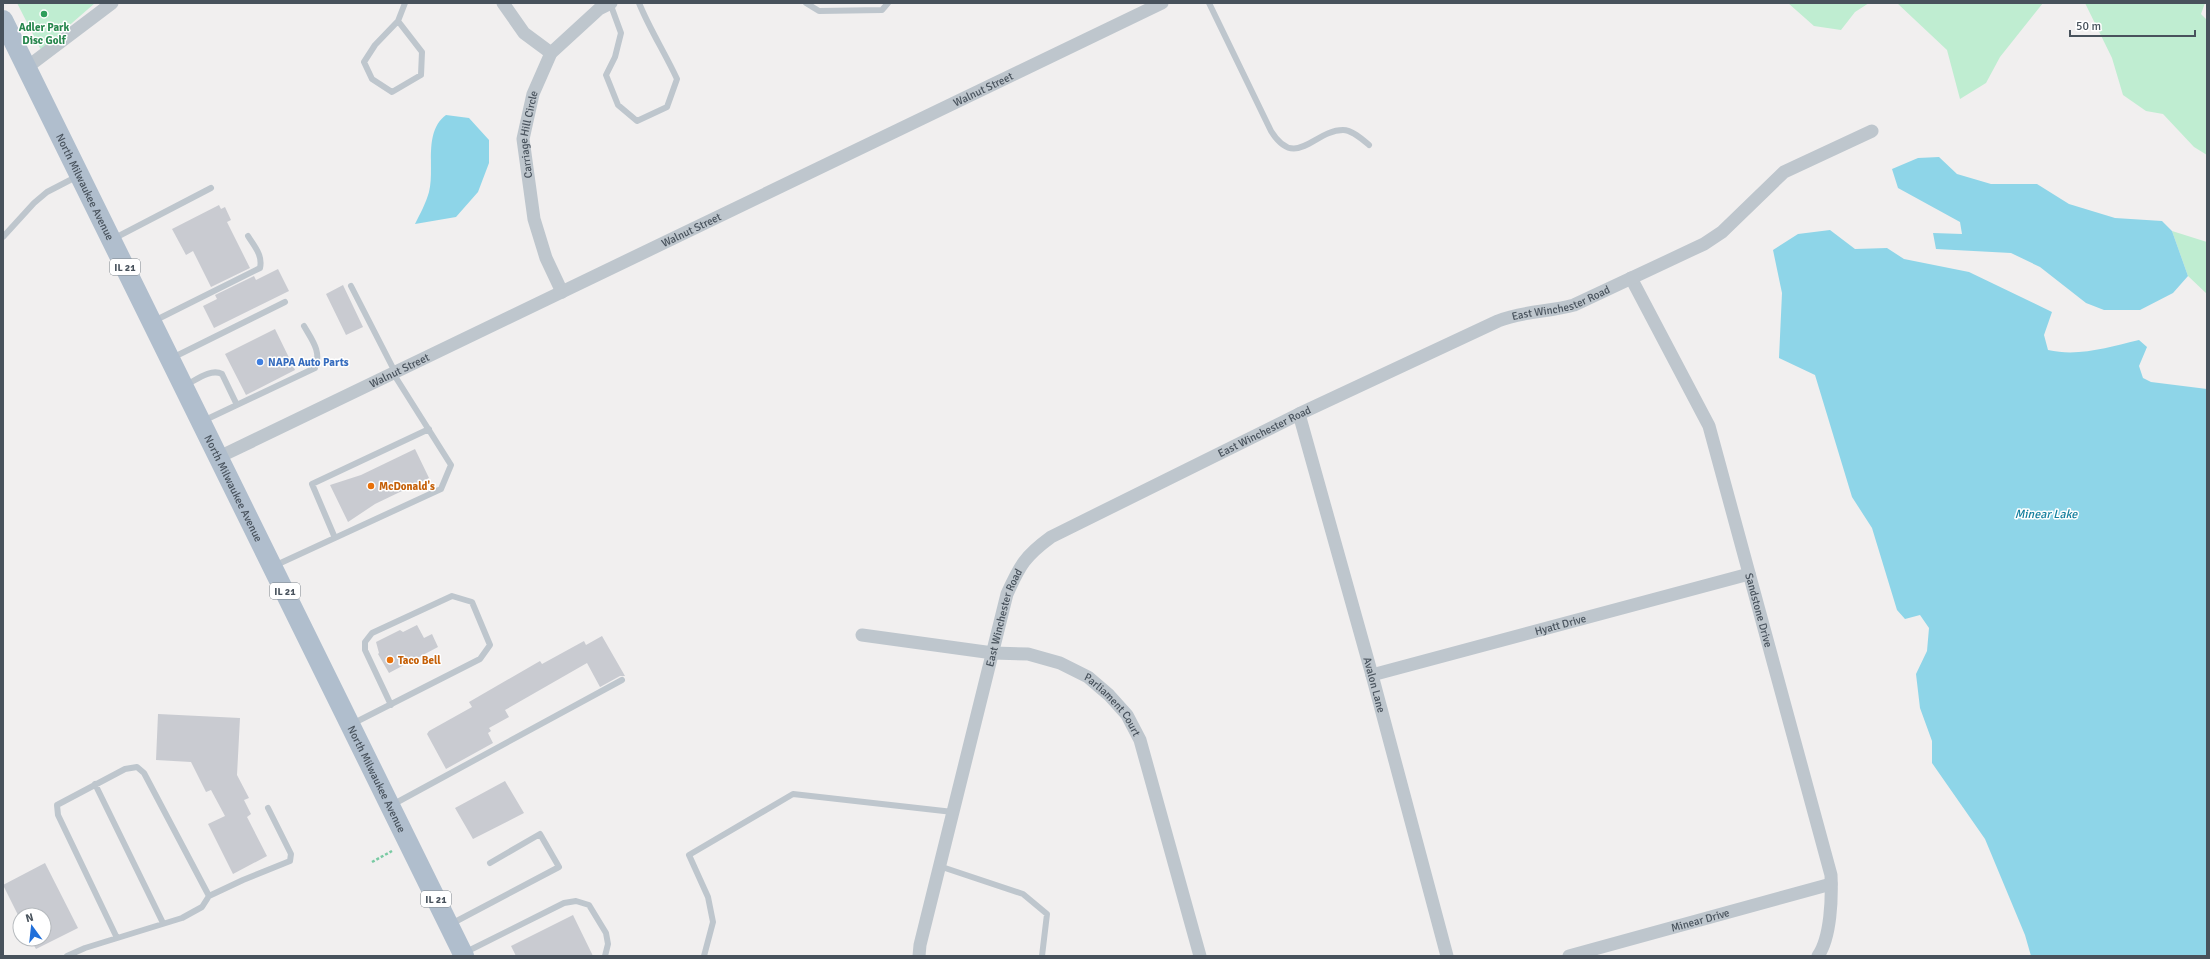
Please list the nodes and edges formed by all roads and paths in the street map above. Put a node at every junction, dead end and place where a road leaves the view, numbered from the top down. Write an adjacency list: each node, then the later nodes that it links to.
1 (112, 3): 13 (street)
2 (406, 3): 11 (lane)
3 (503, 3): 12 (street)
4 (610, 3): 5 (lane); 12 (street, Carriage Hill Circle)
5 (639, 3)
6 (806, 3): 7 (lane)
7 (888, 3)
8 (1162, 3): 23 (street, Walnut Street)
9 (1209, 3): 15 (lane)
10 (3, 20): 13 (main road, North Milwaukee Avenue / IL 21)
11 (398, 21): 11 (lane)
12 (551, 53): 23 (street, Carriage Hill Circle)
13 (26, 68): 16 (main road, North Milwaukee Avenue / IL 21)
14 (1872, 131): 21 (street, East Winchester Road)
15 (1369, 145)
16 (79, 175): 19 (lane); 20 (main road, North Milwaukee Avenue / IL 21)
17 (212, 188): 20 (lane)
18 (248, 236): 25 (lane)
19 (3, 237)
20 (112, 240): 25 (main road, North Milwaukee Avenue / IL 21)
21 (1631, 278): 31 (street, East Winchester Road); 37 (street, Sandstone Drive)
22 (351, 286): 28 (lane)
23 (562, 292): 28 (street, Walnut Street)
24 (285, 302): 27 (lane)
25 (152, 322): 27 (main road, North Milwaukee Avenue / IL 21)
26 (304, 326): 30 (lane)
27 (170, 358): 29 (main road, North Milwaukee Avenue / IL 21)
28 (394, 373): 33 (lane); 34 (street, Walnut Street)
29 (184, 386): 30 (lane); 32 (main road, North Milwaukee Avenue / IL 21)
30 (237, 405): 32 (lane)
31 (1299, 414): 39 (street, East Winchester Road); 40 (street, Avalon Lane)
32 (202, 421): 34 (main road, North Milwaukee Avenue / IL 21)
33 (429, 429): 35 (lane); 35 (lane)
34 (219, 457): 36 (main road, North Milwaukee Avenue / IL 21)
35 (336, 538): 36 (lane)
36 (273, 566): 43 (main road, North Milwaukee Avenue / IL 21)
37 (1749, 574): 40 (street, Hyatt Drive); 52 (street, Sandstone Drive)
38 (862, 635): 39 (street, Parliament Court)
39 (993, 653): 47 (street, East Winchester Road); 63 (street, Parliament Court)
40 (1372, 676): 64 (street, Avalon Lane)
41 (622, 680): 45 (lane)
42 (390, 705): 42 (lane); 43 (lane)
43 (351, 725): 45 (main road, North Milwaukee Avenue / IL 21)
44 (95, 784): 53 (lane); 54 (lane); 56 (lane)
45 (390, 806): 48 (main road, North Milwaukee Avenue / IL 21)
46 (268, 808): 53 (lane)
47 (953, 812): 51 (street, East Winchester Road); 60 (lane)
48 (408, 843): 49 (path); 55 (main road, North Milwaukee Avenue / IL 21)
49 (372, 862)
50 (490, 863): 55 (lane)
51 (940, 866): 61 (street, East Winchester Road); 62 (lane)
52 (1831, 884): 65 (street, Minear Drive); 66 (street, Sandstone Drive)
53 (210, 896): 54 (lane)
54 (163, 923): 56 (lane)
55 (449, 925): 57 (main road, North Milwaukee Avenue / IL 21)
56 (118, 938): 58 (lane)
57 (464, 955): 59 (lane)
58 (67, 956)
59 (605, 956)
60 (704, 956)
61 (919, 956)
62 (1042, 956)
63 (1200, 956)
64 (1447, 956)
65 (1570, 956)
66 (1818, 956)

